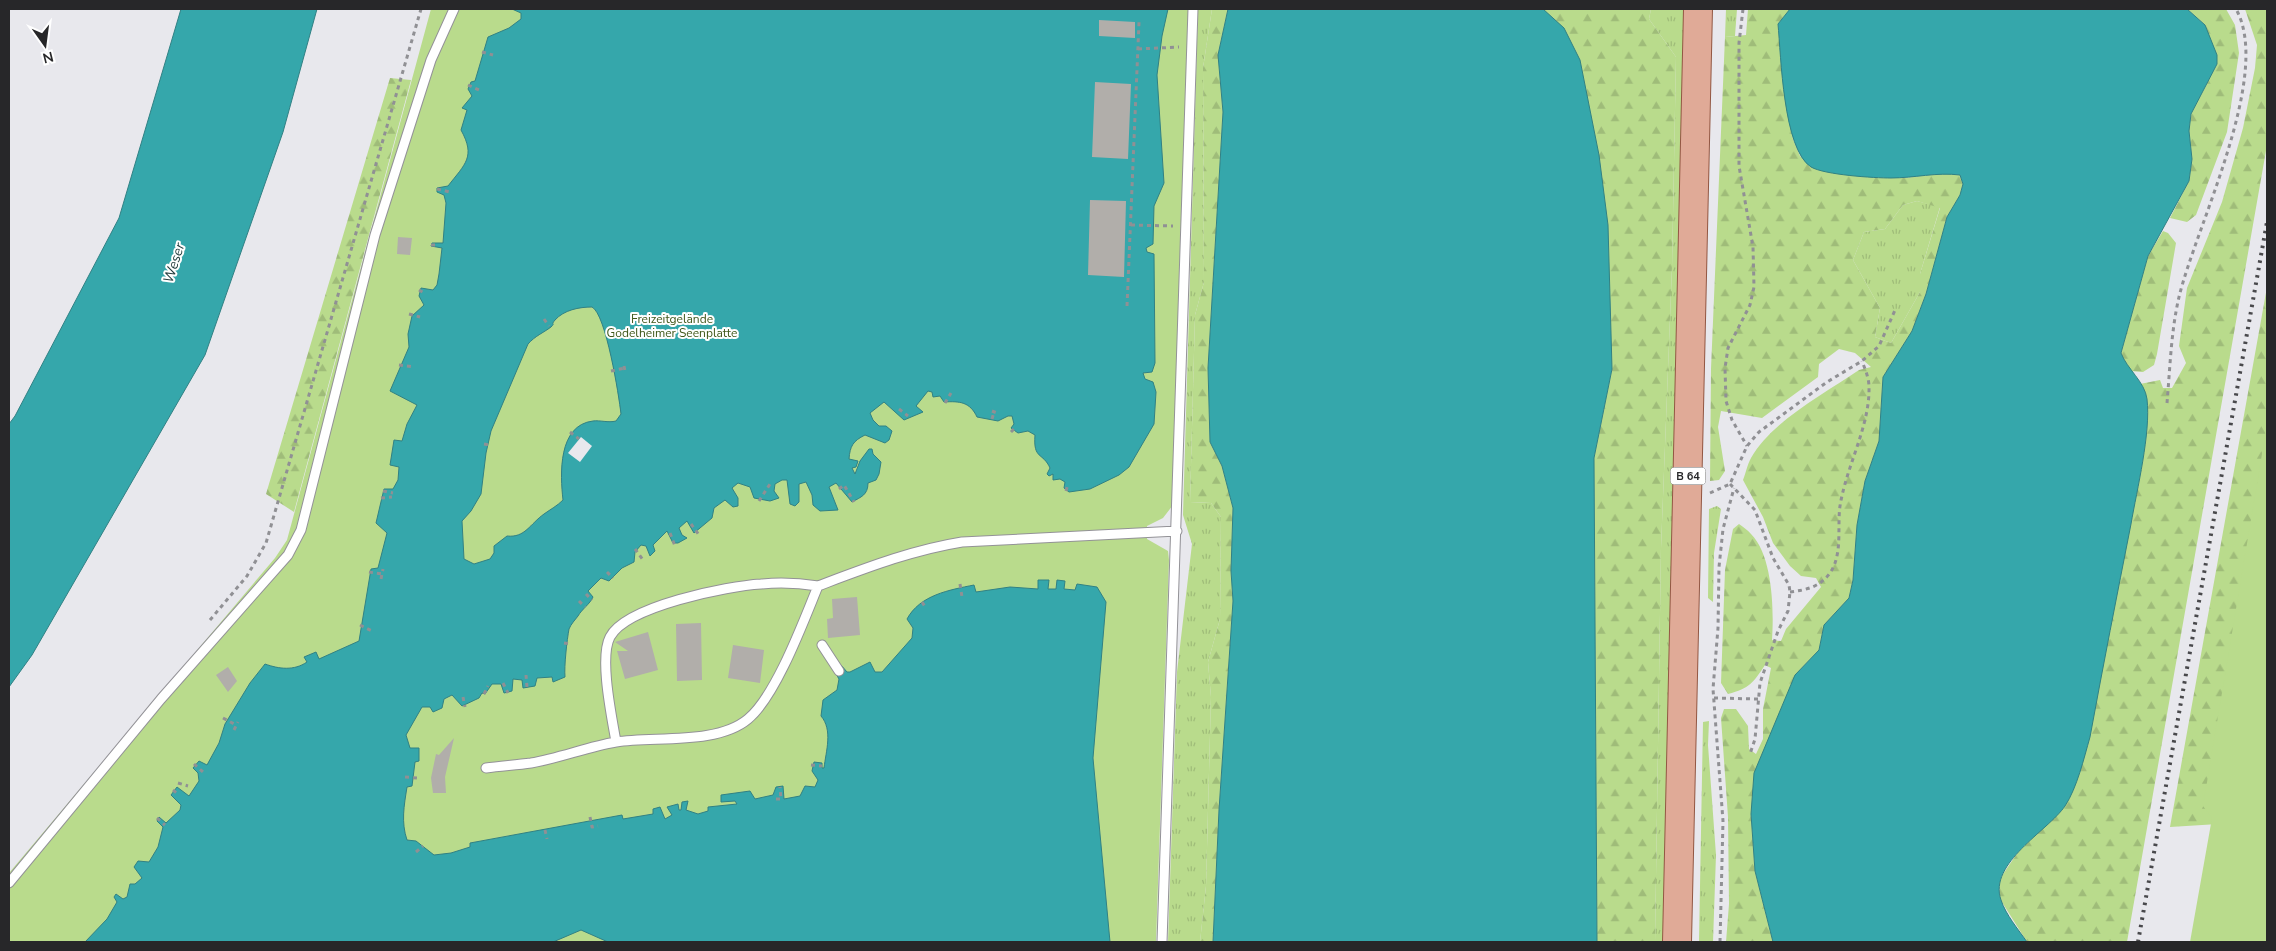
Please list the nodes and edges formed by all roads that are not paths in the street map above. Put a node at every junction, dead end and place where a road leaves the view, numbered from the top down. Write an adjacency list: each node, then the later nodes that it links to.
1 (454, 9): 10 (lane)
2 (1194, 9): 4 (lane)
3 (1698, 9): 12 (main road, B 64)
4 (1177, 531): 5 (lane); 11 (lane)
5 (818, 586): 8 (lane); 8 (lane)
6 (822, 645): 7 (lane)
7 (839, 671)
8 (616, 742): 9 (lane)
9 (486, 768)
10 (9, 883)
11 (1162, 942)
12 (1677, 942)

